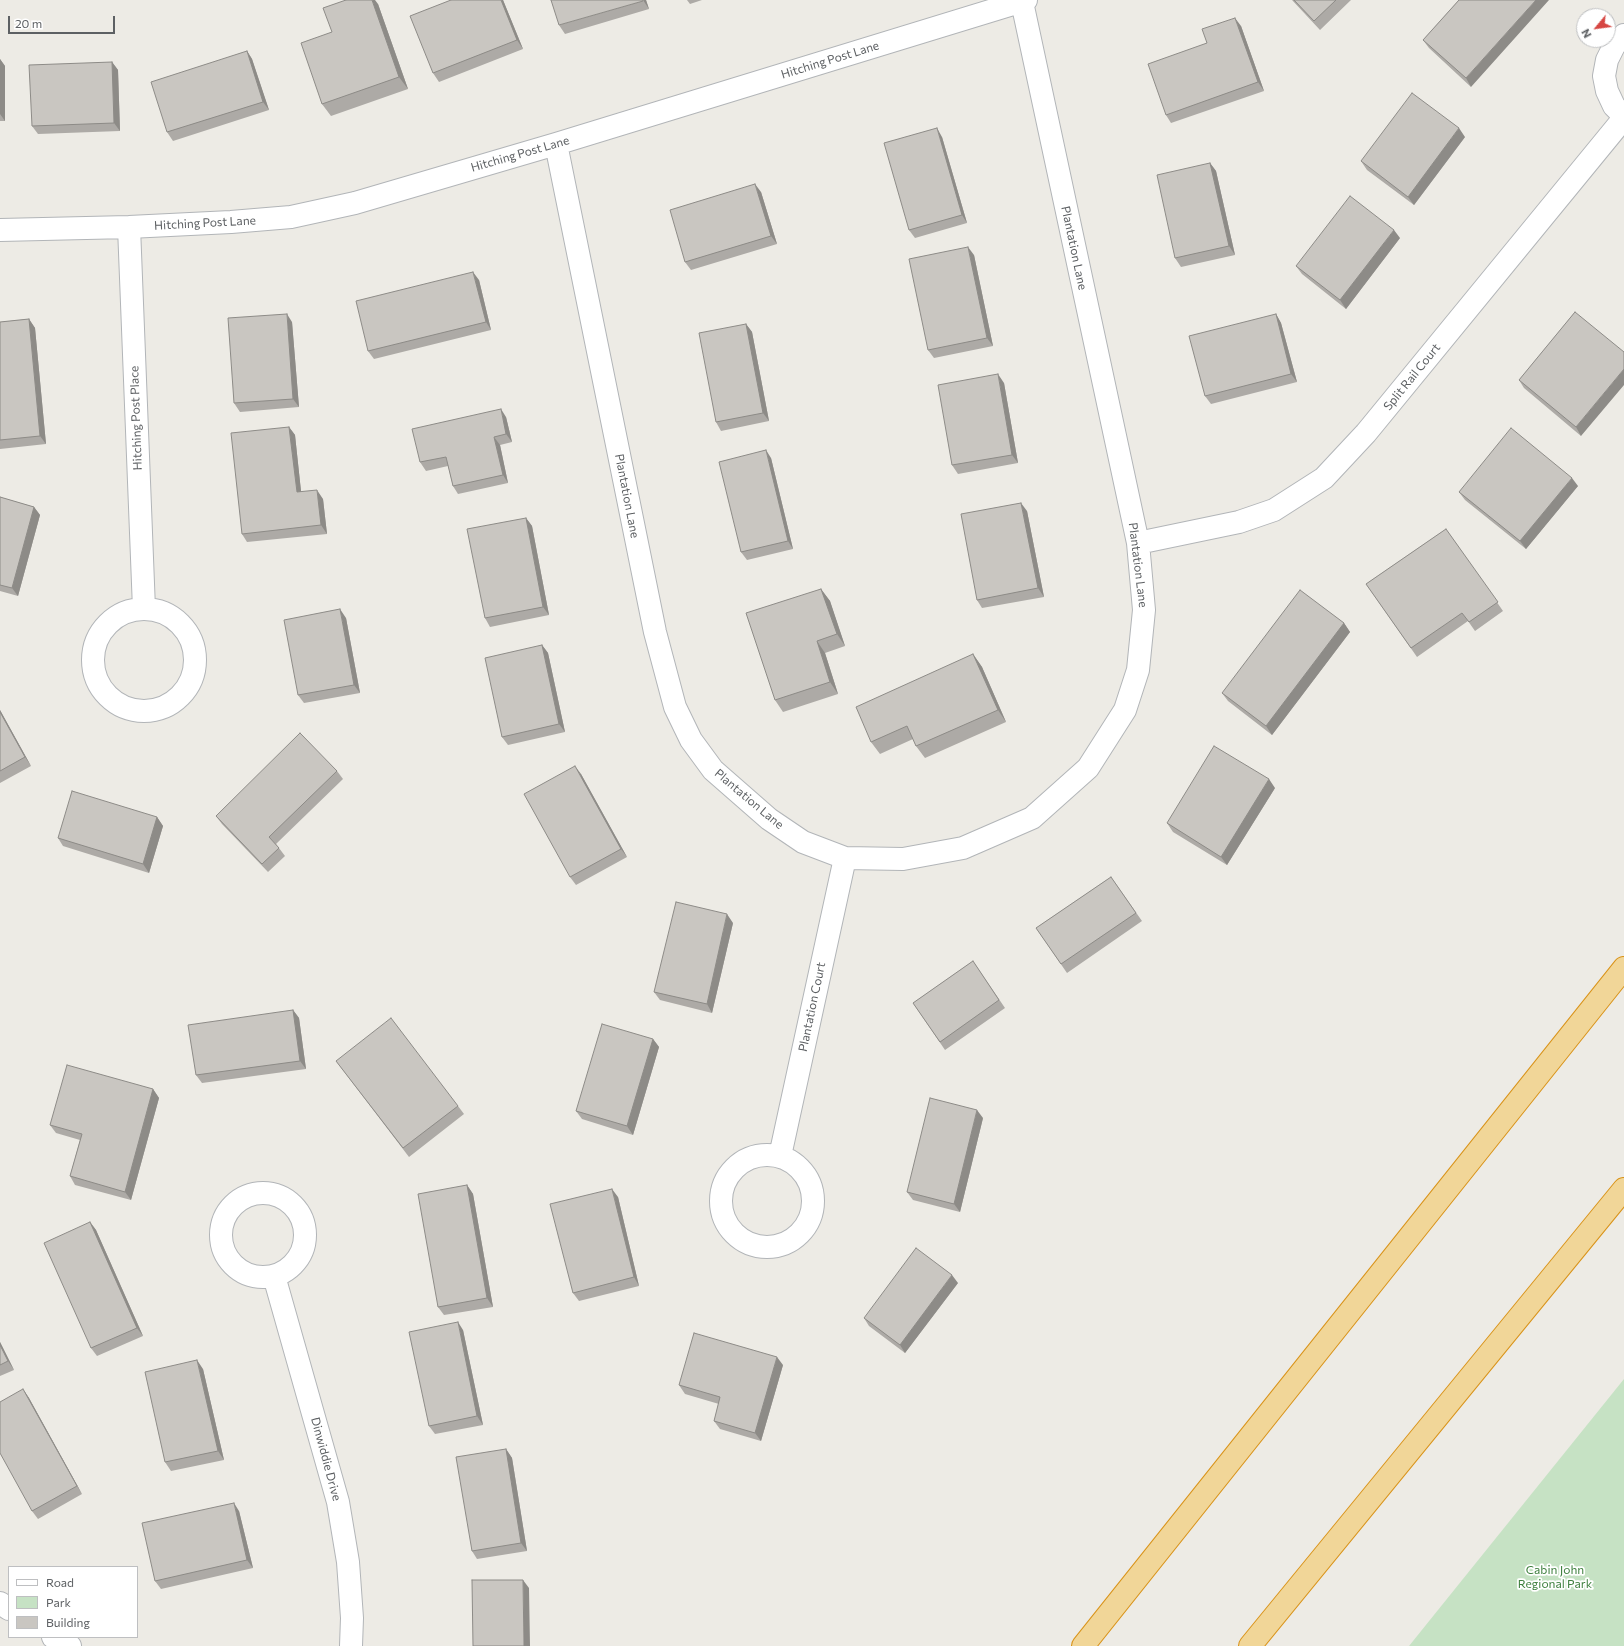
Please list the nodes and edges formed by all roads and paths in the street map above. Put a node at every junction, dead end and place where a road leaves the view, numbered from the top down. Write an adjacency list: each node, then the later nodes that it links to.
1 (1024, 1): 4 (street, Hitching Post Lane); 7 (street, Plantation Lane)
2 (1624, 35): 3 (street, Split Rail Court)
3 (1624, 117): 7 (street, Split Rail Court)
4 (556, 144): 5 (street, Hitching Post Lane); 9 (street, Plantation Lane)
5 (129, 227): 6 (street, Hitching Post Lane); 8 (street, Hitching Post Place)
6 (0, 230)
7 (1138, 543): 9 (street, Plantation Lane)
8 (144, 609): 8 (street)
9 (845, 858): 11 (street, Plantation Court)
10 (1624, 968): 17 (highway)
11 (780, 1156): 11 (street)
12 (1624, 1189): 18 (highway)
13 (274, 1276): 16 (street, Dinwiddie Drive)
14 (55, 1638): 15 (street)
15 (70, 1646)
16 (351, 1646)
17 (1083, 1646)
18 (1250, 1646)

